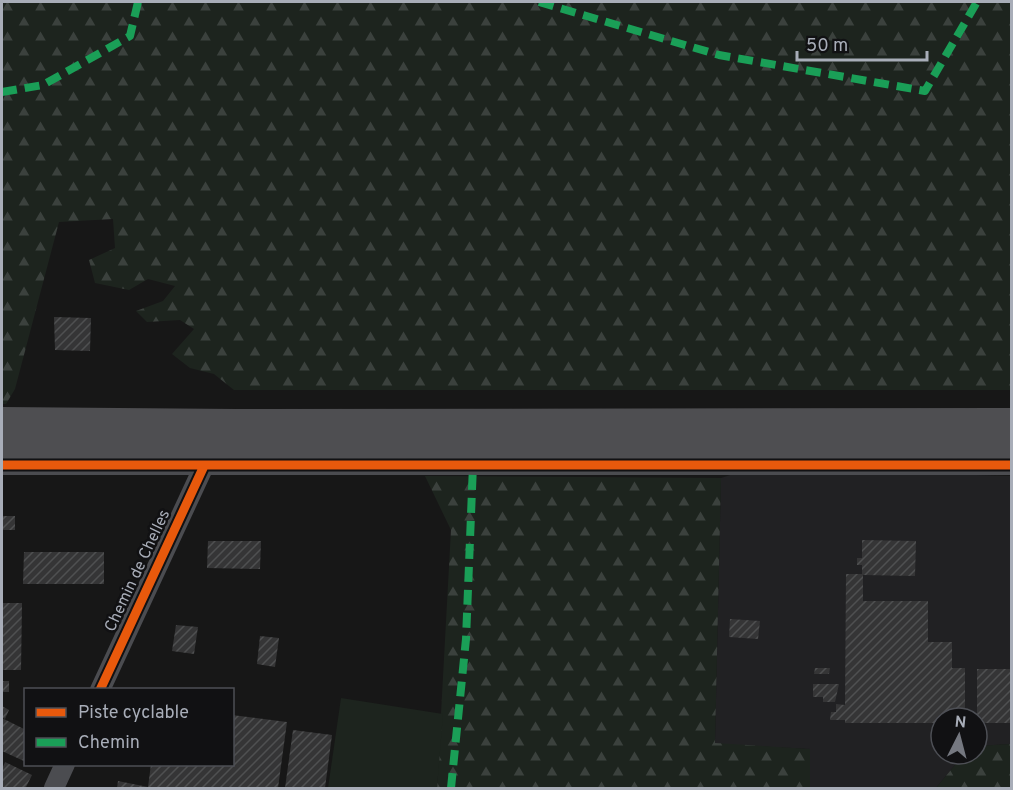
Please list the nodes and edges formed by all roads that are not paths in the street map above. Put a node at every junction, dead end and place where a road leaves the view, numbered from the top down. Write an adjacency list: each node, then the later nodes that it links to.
1 (2, 421): 2 (highway)
2 (1011, 422)
3 (2, 444): 4 (highway)
4 (1011, 445)
5 (2, 465): 7 (street)
6 (1011, 465): 7 (street)
7 (204, 466): 8 (street, Chemin de Chelles)
8 (101, 688)
9 (65, 766): 10 (street)
10 (54, 789)

